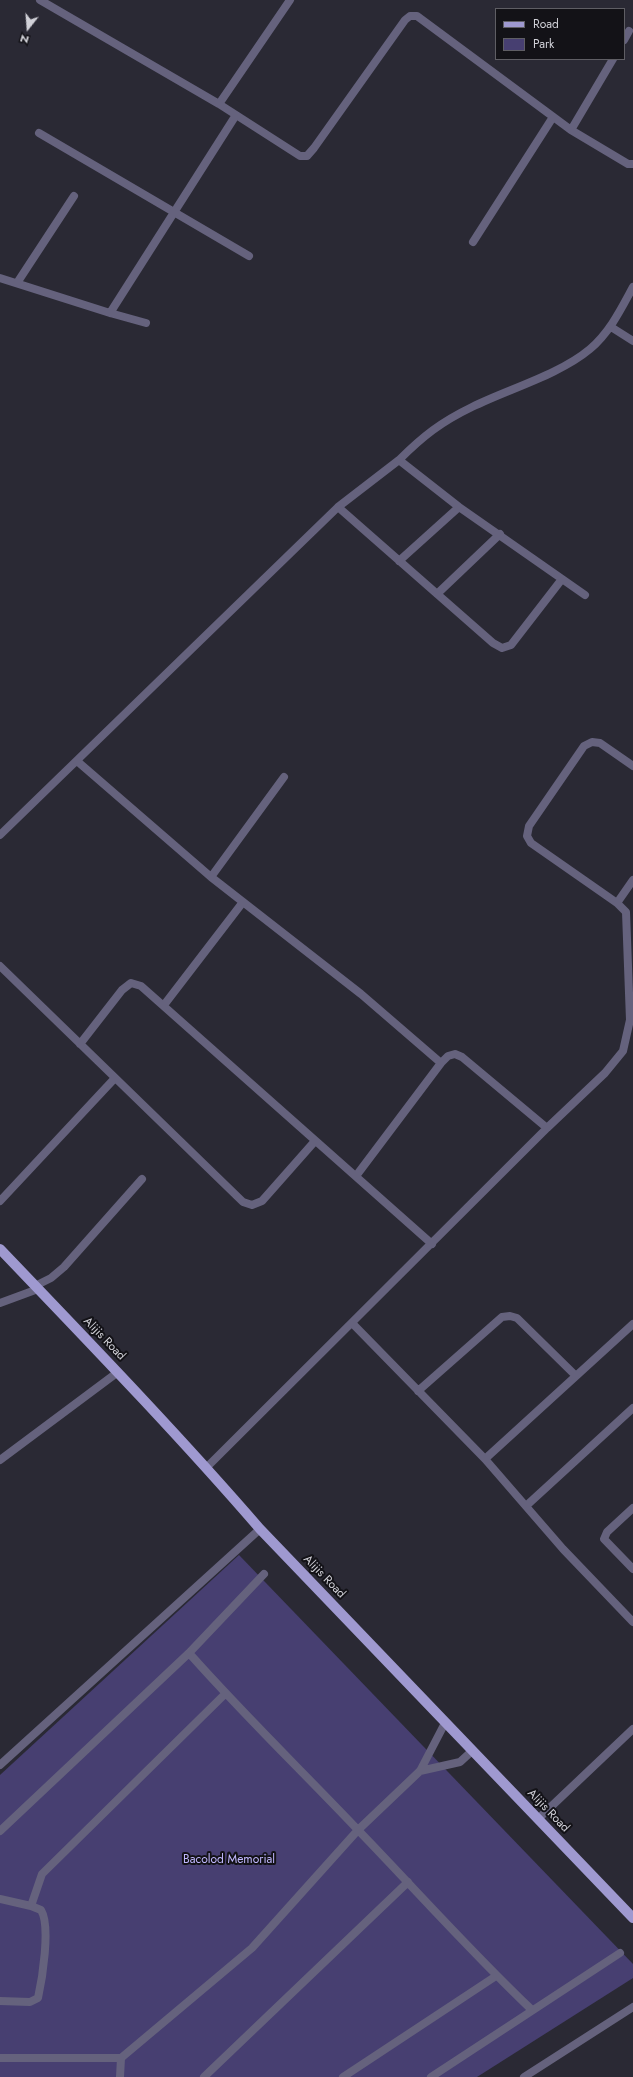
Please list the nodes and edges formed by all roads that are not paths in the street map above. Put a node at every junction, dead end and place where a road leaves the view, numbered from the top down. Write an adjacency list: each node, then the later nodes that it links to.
1 (40, 0): 6 (street)
2 (290, 0): 6 (street)
3 (629, 31): 4 (street)
4 (625, 38)
5 (612, 60): 9 (street)
6 (219, 104): 7 (street)
7 (236, 114): 8 (street); 13 (street)
8 (553, 117): 9 (street); 14 (street)
9 (571, 130): 11 (street)
10 (39, 133): 13 (street)
11 (633, 164)
12 (74, 196): 17 (street)
13 (174, 214): 15 (street); 19 (street)
14 (473, 242)
15 (248, 256)
16 (0, 278): 17 (street)
17 (18, 283): 19 (street)
18 (633, 287): 21 (street)
19 (110, 313): 20 (street)
20 (146, 323)
21 (611, 327): 22 (street); 23 (street)
22 (633, 341)
23 (399, 460): 24 (street); 25 (street)
24 (338, 506): 27 (street); 31 (street)
25 (459, 507): 26 (street); 27 (street)
26 (500, 534): 28 (street); 29 (street)
27 (399, 561): 29 (street)
28 (562, 579): 29 (street); 30 (street)
29 (437, 594)
30 (584, 595)
31 (77, 761): 34 (street); 35 (street)
32 (633, 766): 38 (street)
33 (284, 777): 35 (street)
34 (0, 835)
35 (211, 877): 37 (street)
36 (633, 880): 38 (street)
37 (244, 902): 40 (street); 42 (street)
38 (617, 903): 44 (street)
39 (0, 966): 41 (street)
40 (164, 1005): 41 (street); 45 (street)
41 (80, 1044): 43 (street)
42 (441, 1063): 44 (street); 46 (street)
43 (115, 1078): 45 (street); 48 (street)
44 (547, 1128): 49 (street)
45 (315, 1141): 46 (street)
46 (356, 1176): 49 (street)
47 (142, 1180): 51 (street)
48 (0, 1201)
49 (432, 1244): 53 (street)
50 (0, 1249): 51 (main road, Alijis Road)
51 (36, 1287): 52 (street); 55 (main road, Alijis Road)
52 (0, 1302)
53 (352, 1323): 57 (street); 61 (street)
54 (633, 1324): 56 (street)
55 (118, 1372): 60 (street); 61 (main road, Alijis Road)
56 (576, 1376): 57 (street); 59 (street)
57 (418, 1391): 59 (street)
58 (633, 1408): 62 (street)
59 (485, 1459): 62 (street)
60 (0, 1460)
61 (207, 1467): 64 (main road, Alijis Road)
62 (526, 1506): 67 (street)
63 (633, 1508): 65 (street)
64 (260, 1529): 70 (main road, Alijis Road); 73 (street)
65 (633, 1568)
66 (264, 1574): 68 (street)
67 (633, 1622)
68 (189, 1653): 69 (street); 77 (street)
69 (225, 1694): 76 (street); 80 (street)
70 (445, 1723): 72 (main road, Alijis Road); 74 (street)
71 (633, 1729): 75 (street)
72 (472, 1752): 74 (street); 75 (main road, Alijis Road)
73 (0, 1765)
74 (420, 1771): 76 (street)
75 (538, 1819): 81 (main road, Alijis Road)
76 (358, 1830): 78 (street); 88 (street)
77 (0, 1831)
78 (408, 1882): 83 (street); 90 (street)
79 (0, 1899): 80 (street)
80 (31, 1906): 84 (street)
81 (633, 1918)
82 (620, 1953): 86 (street)
83 (496, 1976): 86 (street); 91 (street)
84 (0, 2001)
85 (633, 2007): 93 (street)
86 (532, 2010): 92 (street)
87 (0, 2058): 88 (street)
88 (121, 2058): 89 (street)
89 (120, 2077)
90 (204, 2077)
91 (343, 2077)
92 (431, 2077)
93 (524, 2077)

